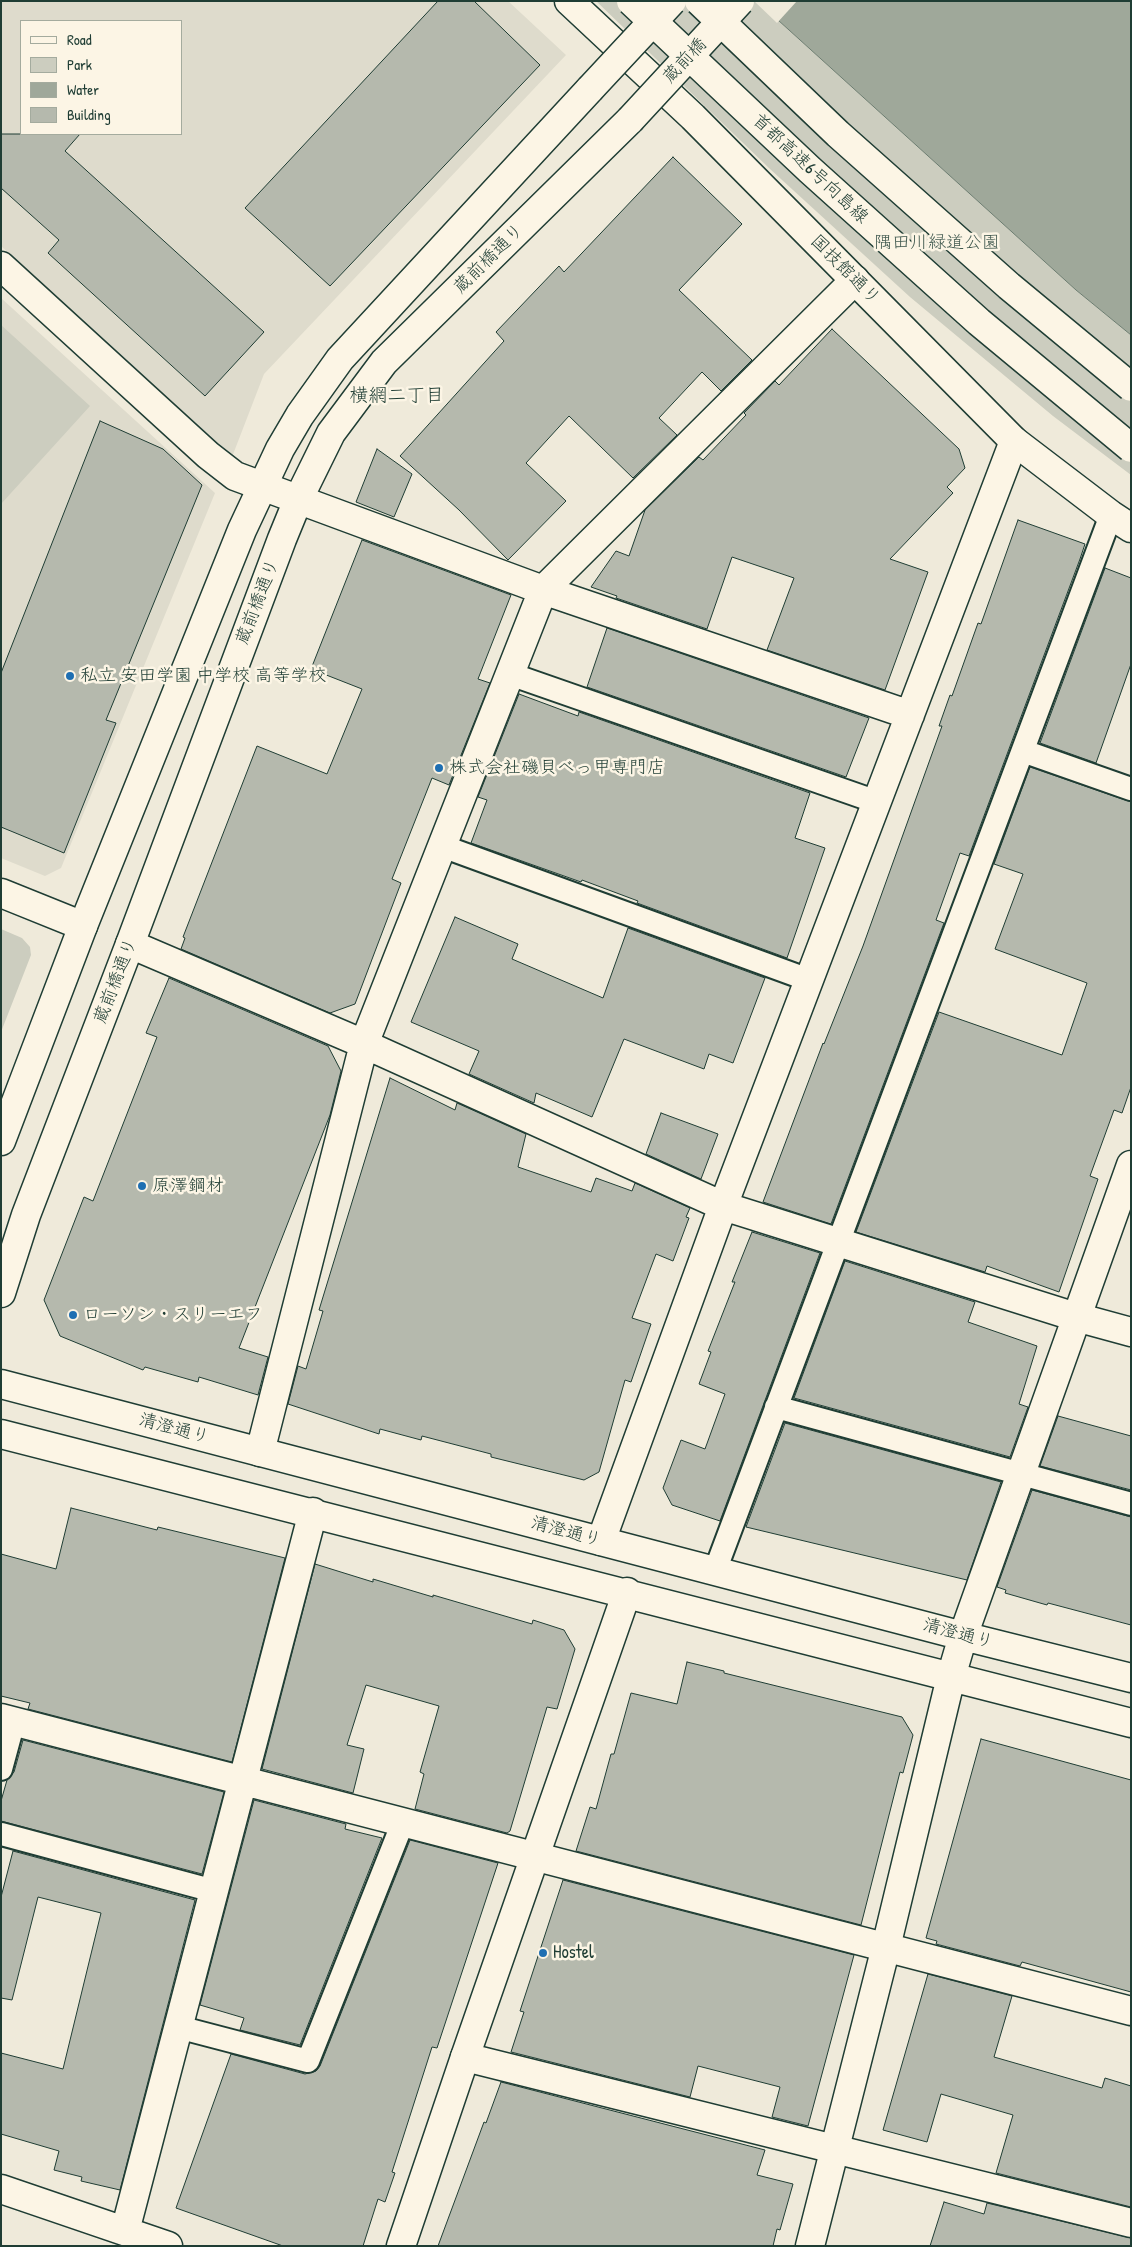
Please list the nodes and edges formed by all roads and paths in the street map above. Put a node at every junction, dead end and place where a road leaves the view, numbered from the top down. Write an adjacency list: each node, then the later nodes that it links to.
1 (569, 1): 8 (main road, 国技館通り)
2 (631, 1): 11 (main road, 首都高速6号向島線, bridge)
3 (672, 1): 12 (main road, bridge)
4 (699, 1): 9 (main road, bridge)
5 (740, 1): 6 (main road, 蔵前橋, bridge)
6 (630, 120): 13 (main road, 蔵前橋通り)
7 (1, 266): 12 (main road)
8 (855, 280): 10 (main road, 国技館通り); 15 (main road)
9 (1131, 387)
10 (1014, 441): 14 (main road, 国技館通り); 17 (main road)
11 (1131, 448)
12 (261, 487): 13 (main road); 23 (main road)
13 (298, 500): 15 (main road); 24 (main road, 蔵前橋通り)
14 (1121, 521): 18 (lane)
15 (543, 590): 16 (main road); 17 (main road)
16 (510, 674): 20 (lane); 21 (main road)
17 (910, 716): 20 (main road)
18 (1023, 750): 19 (lane); 30 (lane)
19 (1131, 789)
20 (877, 802): 25 (main road)
21 (442, 846): 25 (lane); 26 (main road)
22 (1, 893): 23 (main road)
23 (83, 926): 27 (main road)
24 (130, 944): 26 (main road); 31 (main road, 蔵前橋通り)
25 (809, 980): 29 (main road)
26 (364, 1044): 29 (main road); 37 (main road)
27 (1, 1141)
28 (1131, 1165): 32 (main road)
29 (723, 1206): 30 (main road); 41 (main road)
30 (838, 1243): 32 (main road); 35 (lane)
31 (1, 1294)
32 (1076, 1317): 33 (main road); 38 (main road)
33 (1131, 1332)
34 (1, 1384): 37 (main road, 清澄通り)
35 (776, 1407): 38 (lane); 42 (lane)
36 (1, 1434): 40 (main road)
37 (260, 1452): 41 (main road, 清澄通り)
38 (1020, 1475): 39 (lane); 44 (main road)
39 (1131, 1504)
40 (313, 1512): 43 (main road); 50 (main road)
41 (601, 1541): 42 (main road, 清澄通り)
42 (715, 1571): 44 (main road, 清澄通り)
43 (627, 1592): 45 (main road); 53 (main road)
44 (963, 1636): 45 (main road); 46 (main road, 清澄通り)
45 (951, 1677): 48 (main road); 55 (main road)
46 (1131, 1678)
47 (8, 1720): 49 (lane); 50 (main road)
48 (1131, 1722)
49 (1, 1769)
50 (242, 1780): 51 (main road); 54 (main road)
51 (403, 1822): 53 (main road); 57 (lane)
52 (1, 1834): 54 (lane)
53 (536, 1857): 55 (main road); 58 (main road)
54 (214, 1891): 57 (main road)
55 (886, 1947): 56 (main road); 59 (main road)
56 (1131, 2011)
57 (178, 2027): 62 (main road)
58 (464, 2057): 59 (main road); 64 (main road)
59 (834, 2150): 61 (main road); 65 (main road)
60 (1, 2190): 62 (main road)
61 (1131, 2223)
62 (125, 2231): 63 (main road)
63 (168, 2246)
64 (401, 2246)
65 (810, 2246)

